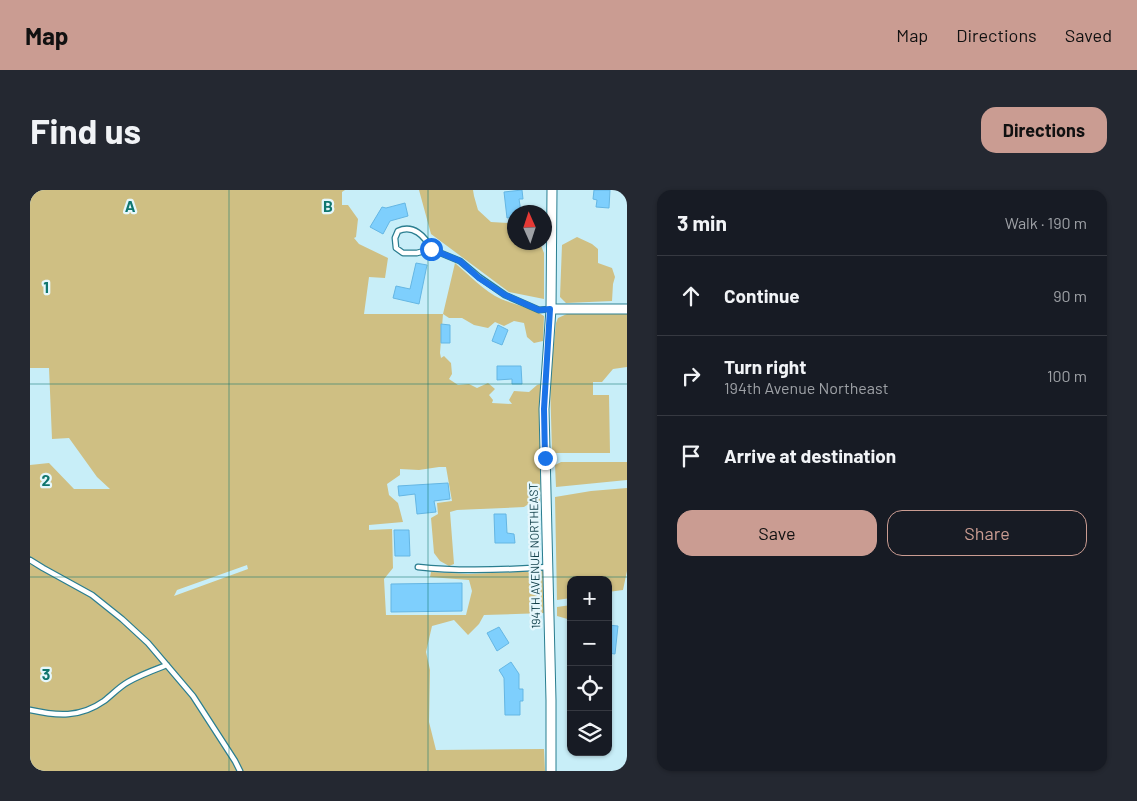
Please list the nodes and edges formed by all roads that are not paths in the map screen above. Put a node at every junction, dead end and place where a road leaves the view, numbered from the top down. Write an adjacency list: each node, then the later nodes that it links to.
1 (552, 190): 3 (street, 194TH AVENUE NORTHEAST)
2 (431, 249): 2 (lane); 3 (lane)
3 (550, 309): 4 (street); 7 (street, 194TH AVENUE NORTHEAST)
4 (627, 309)
5 (30, 560): 8 (lane)
6 (418, 567): 7 (lane)
7 (548, 567): 11 (street, 194TH AVENUE NORTHEAST)
8 (167, 665): 9 (lane); 10 (lane)
9 (30, 710)
10 (240, 771)
11 (551, 771)

